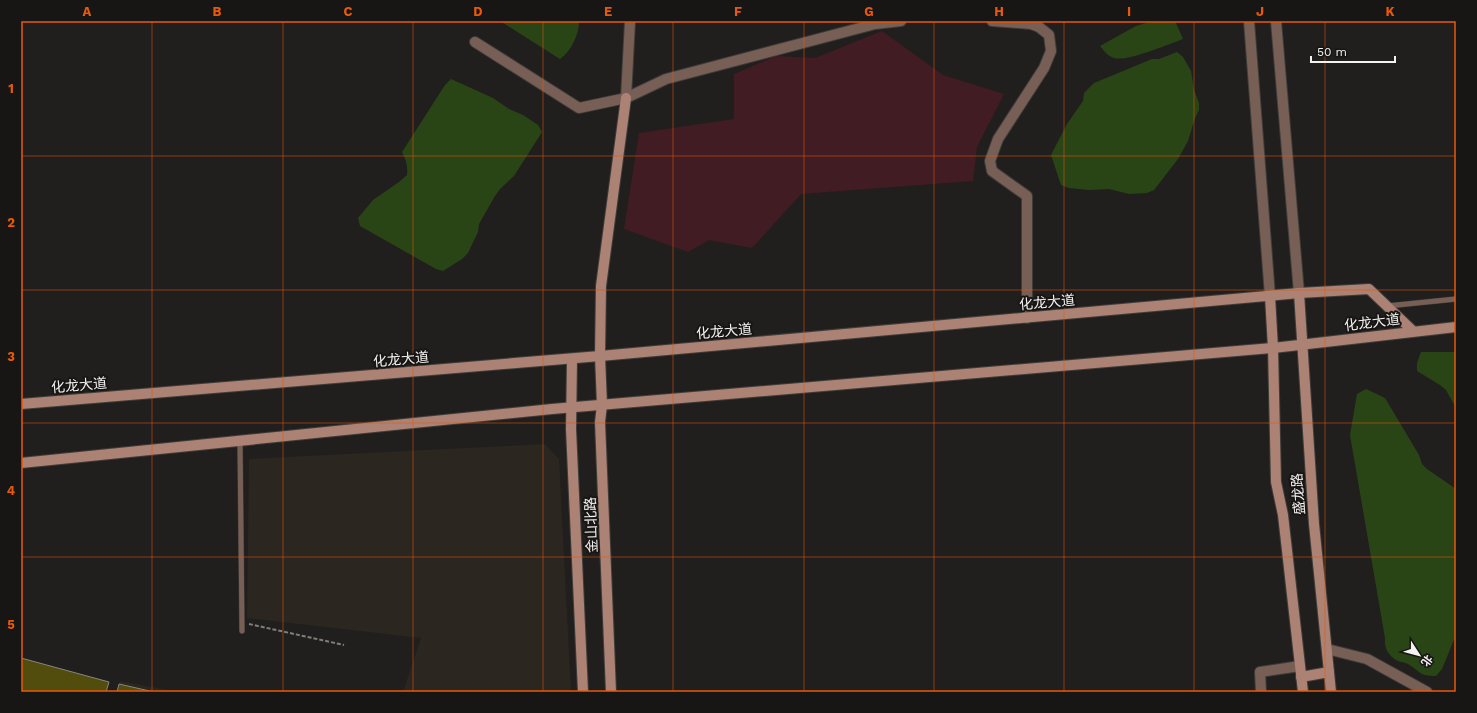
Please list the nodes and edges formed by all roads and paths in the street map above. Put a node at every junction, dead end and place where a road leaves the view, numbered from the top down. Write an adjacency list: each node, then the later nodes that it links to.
1 (630, 21): 7 (street)
2 (901, 21): 7 (street)
3 (992, 21): 12 (street)
4 (1249, 21): 9 (street)
5 (1276, 21): 8 (street)
6 (475, 42): 7 (street)
7 (626, 98): 17 (main road, 金山北路)
8 (1299, 293): 9 (main road, 化龙大道); 11 (main road, 化龙大道); 15 (main road, 盛龙路)
9 (1270, 296): 12 (main road, 化龙大道); 16 (main road, 盛龙路)
10 (1456, 298): 11 (lane)
11 (1387, 306): 14 (main road, 化龙大道)
12 (1027, 318): 17 (main road, 化龙大道)
13 (1456, 327): 14 (main road, 化龙大道)
14 (1413, 331): 15 (main road, 化龙大道)
15 (1302, 344): 16 (main road, 化龙大道); 27 (main road, 盛龙路)
16 (1274, 348): 20 (main road, 化龙大道); 28 (main road, 盛龙路)
17 (600, 356): 18 (main road, 化龙大道); 20 (main road, 金山北路)
18 (572, 359): 19 (main road, 化龙大道); 21 (main road, 金山北路)
19 (21, 404)
20 (602, 405): 21 (main road, 化龙大道); 31 (main road, 金山北路)
21 (570, 408): 22 (main road, 化龙大道); 30 (main road, 金山北路)
22 (240, 441): 23 (main road, 化龙大道); 24 (lane)
23 (21, 463)
24 (242, 622): 25 (lane); 26 (path)
25 (242, 631)
26 (344, 645)
27 (1327, 649): 29 (main road, 盛龙路); 35 (street)
28 (1301, 672): 29 (main road); 32 (street); 33 (main road, 盛龙路)
29 (1329, 672): 34 (main road, 盛龙路)
30 (583, 692)
31 (611, 692)
32 (1261, 692)
33 (1303, 692)
34 (1331, 692)
35 (1427, 692)

